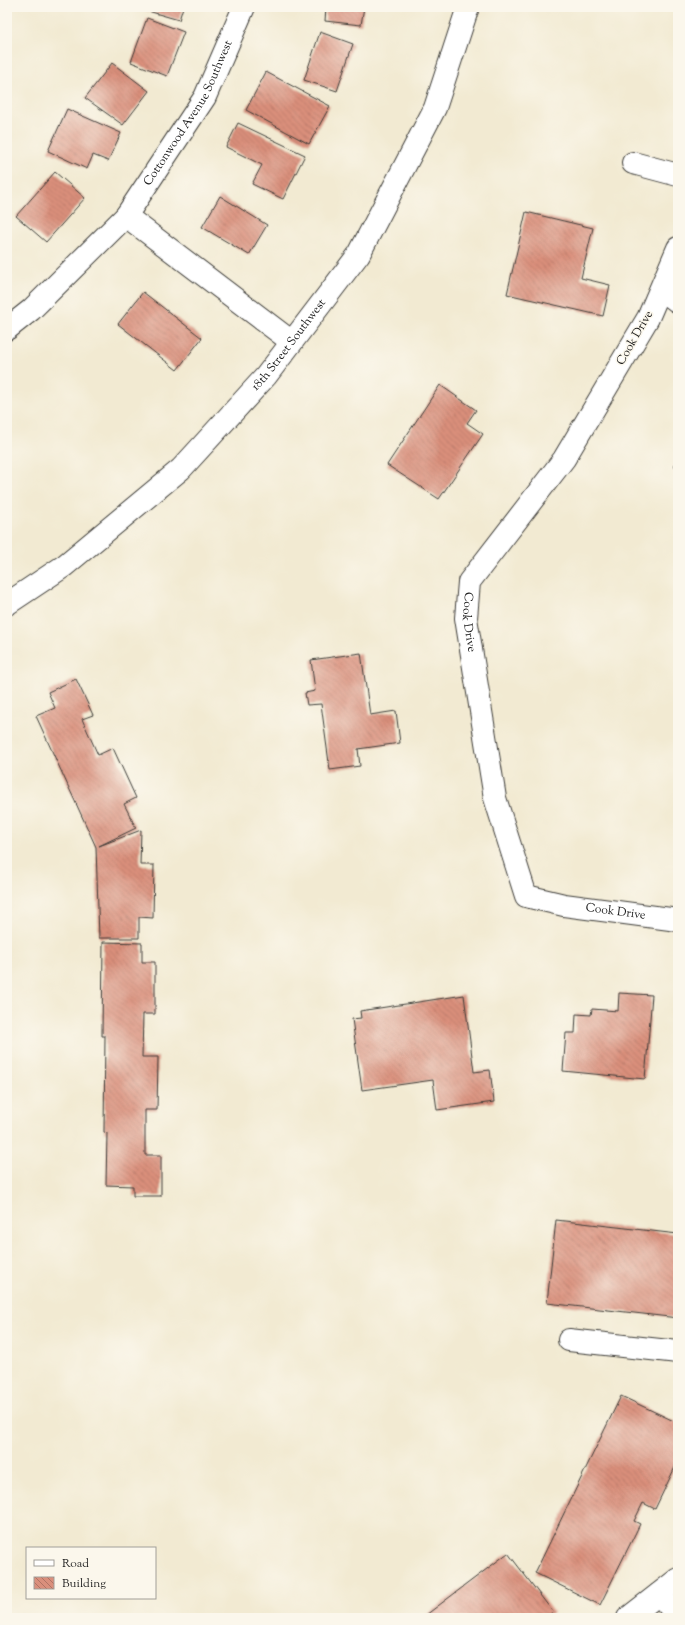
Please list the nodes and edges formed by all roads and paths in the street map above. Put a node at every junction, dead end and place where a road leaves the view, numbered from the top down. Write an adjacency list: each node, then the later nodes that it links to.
1 (244, 7): 5 (street, Cottonwood Avenue Southwest)
2 (468, 7): 10 (street, 18th Street Southwest)
3 (633, 163): 4 (street)
4 (678, 175)
5 (126, 216): 9 (street, Cottonwood Avenue Southwest); 10 (street)
6 (678, 248): 7 (street, Cook Drive)
7 (660, 289): 8 (street); 12 (street, Cook Drive)
8 (678, 302)
9 (7, 329)
10 (292, 342): 11 (street, 18th Street Southwest)
11 (7, 604)
12 (678, 920)
13 (569, 1340): 14 (street)
14 (678, 1352)
15 (678, 1579): 16 (street)
16 (659, 1594): 17 (street); 18 (street)
17 (678, 1617)
18 (628, 1618)

